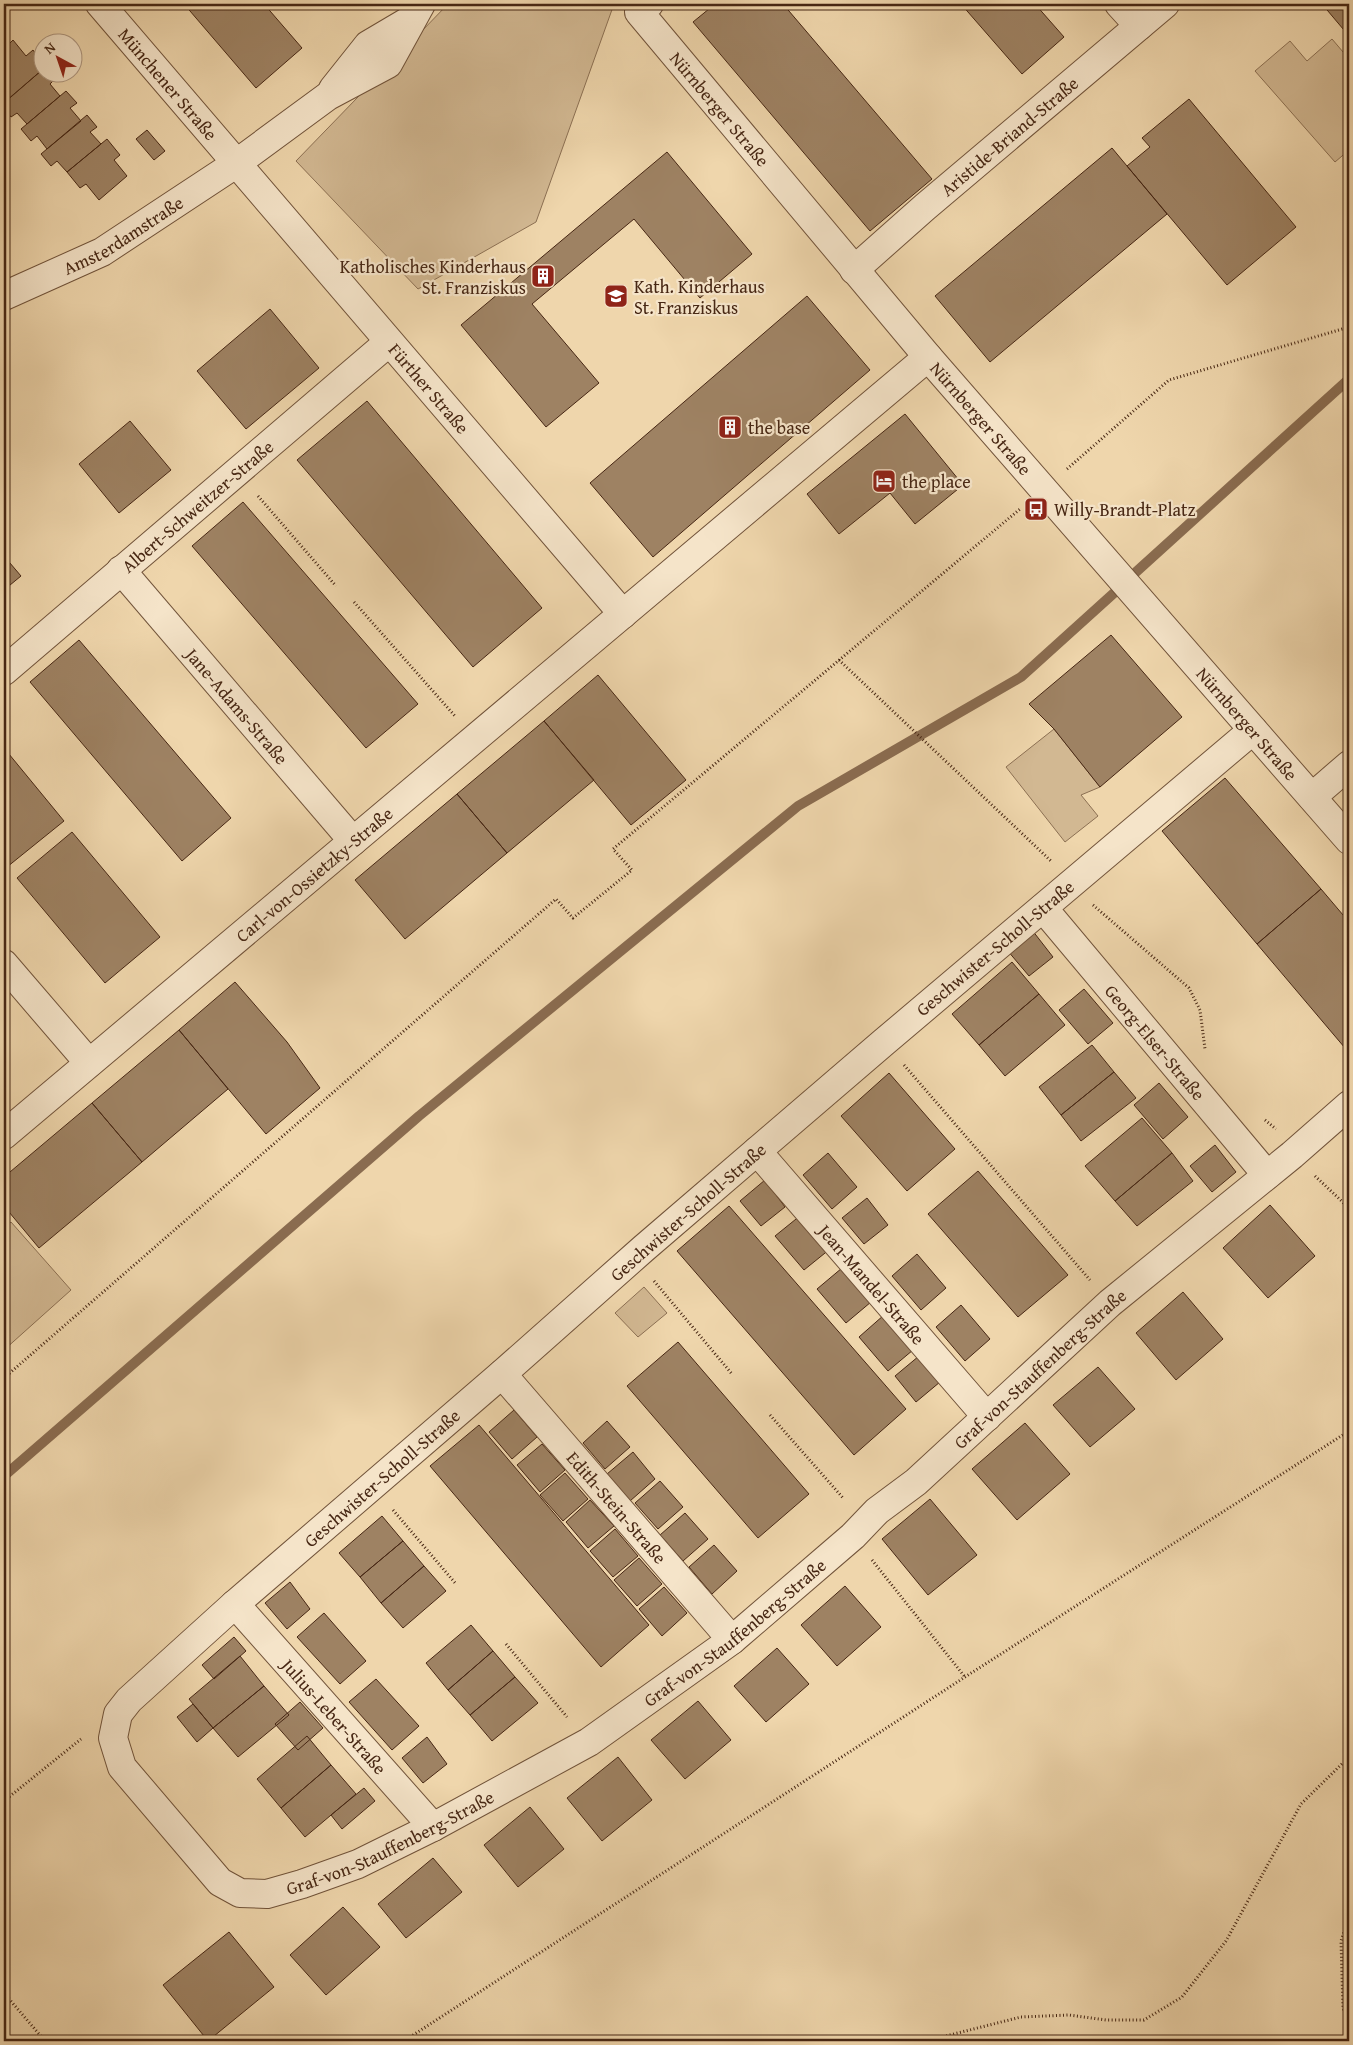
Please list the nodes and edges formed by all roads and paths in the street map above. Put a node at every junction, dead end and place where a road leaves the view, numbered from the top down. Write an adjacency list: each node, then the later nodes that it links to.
1 (100, 4): 7 (street, Münchener Straße)
2 (1120, 4): 6 (street)
3 (1165, 4): 6 (street, Aristide-Briand-Straße)
4 (644, 8): 8 (street, Nürnberger Straße)
5 (417, 11): 7 (street, Amsterdamstraße)
6 (1139, 26): 8 (street, Aristide-Briand-Straße)
7 (237, 163): 9 (street, Amsterdamstraße); 11 (street, Fürther Straße)
8 (854, 270): 12 (street, Nürnberger Straße)
9 (4, 296)
10 (1349, 327): 14 (path)
11 (389, 342): 13 (street, Albert-Schweitzer-Straße); 18 (street, Fürther Straße)
12 (928, 357): 14 (street, Nürnberger Straße); 18 (street)
13 (236, 471): 15 (street, Albert-Schweitzer-Straße); 16 (path)
14 (1044, 489): 19 (path); 21 (street, Nürnberger Straße)
15 (121, 570): 20 (street, Albert-Schweitzer-Straße); 26 (street, Jane-Adams-Straße)
16 (336, 586)
17 (354, 602): 22 (path)
18 (623, 614): 22 (street, Carl-von-Ossietzky-Straße)
19 (839, 660): 27 (path); 44 (path)
20 (4, 671)
21 (1253, 730): 24 (street, Nürnberger Straße); 27 (street, Geschwister-Scholl-Straße)
22 (475, 739): 26 (street, Carl-von-Ossietzky-Straße)
23 (1349, 765): 24 (street)
24 (1312, 797): 25 (street, Nürnberger Straße)
25 (1349, 840)
26 (353, 841): 32 (street, Carl-von-Ossietzky-Straße)
27 (1072, 884): 28 (street, Geschwister-Scholl-Straße); 31 (path)
28 (1043, 908): 30 (street, Geschwister-Scholl-Straße); 38 (street, Georg-Elser-Straße)
29 (4, 964): 32 (street)
30 (884, 1042): 36 (street, Geschwister-Scholl-Straße); 41 (path)
31 (1206, 1054)
32 (90, 1063): 35 (street, Carl-von-Ossietzky-Straße)
33 (1349, 1105): 37 (street, Graf-von-Stauffenberg-Straße)
34 (1263, 1118): 37 (path)
35 (4, 1135)
36 (758, 1151): 40 (street, Geschwister-Scholl-Straße); 46 (street, Jean-Mandel-Straße)
37 (1296, 1152): 38 (street, Graf-von-Stauffenberg-Straße); 39 (path)
38 (1267, 1175): 41 (street, Graf-von-Stauffenberg-Straße)
39 (1349, 1208)
40 (634, 1257): 42 (street, Geschwister-Scholl-Straße); 43 (path)
41 (1110, 1304): 46 (street, Graf-von-Stauffenberg-Straße)
42 (502, 1374): 48 (street, Geschwister-Scholl-Straße); 52 (street, Edith-Stein-Straße)
43 (732, 1374)
44 (4, 1378)
45 (770, 1415): 49 (path)
46 (987, 1417): 49 (street, Graf-von-Stauffenberg-Straße)
47 (1349, 1431): 54 (path)
48 (373, 1486): 50 (path); 51 (street, Geschwister-Scholl-Straße)
49 (858, 1530): 52 (street, Graf-von-Stauffenberg-Straße); 54 (path)
50 (456, 1584)
51 (235, 1604): 55 (street, Geschwister-Scholl-Straße); 60 (street, Julius-Leber-Straße)
52 (732, 1640): 57 (street, Graf-von-Stauffenberg-Straße)
53 (506, 1644): 57 (path)
54 (965, 1677): 65 (path)
55 (128, 1700): 60 (street, Graf-von-Stauffenberg-Straße)
56 (84, 1736): 59 (path)
57 (588, 1742): 60 (street, Graf-von-Stauffenberg-Straße)
58 (1349, 1757): 66 (path)
59 (4, 1801)
60 (433, 1828)
61 (1349, 1916): 63 (path)
62 (4, 1993): 64 (path)
63 (1349, 2028)
64 (45, 2041)
65 (404, 2041)
66 (926, 2041)

